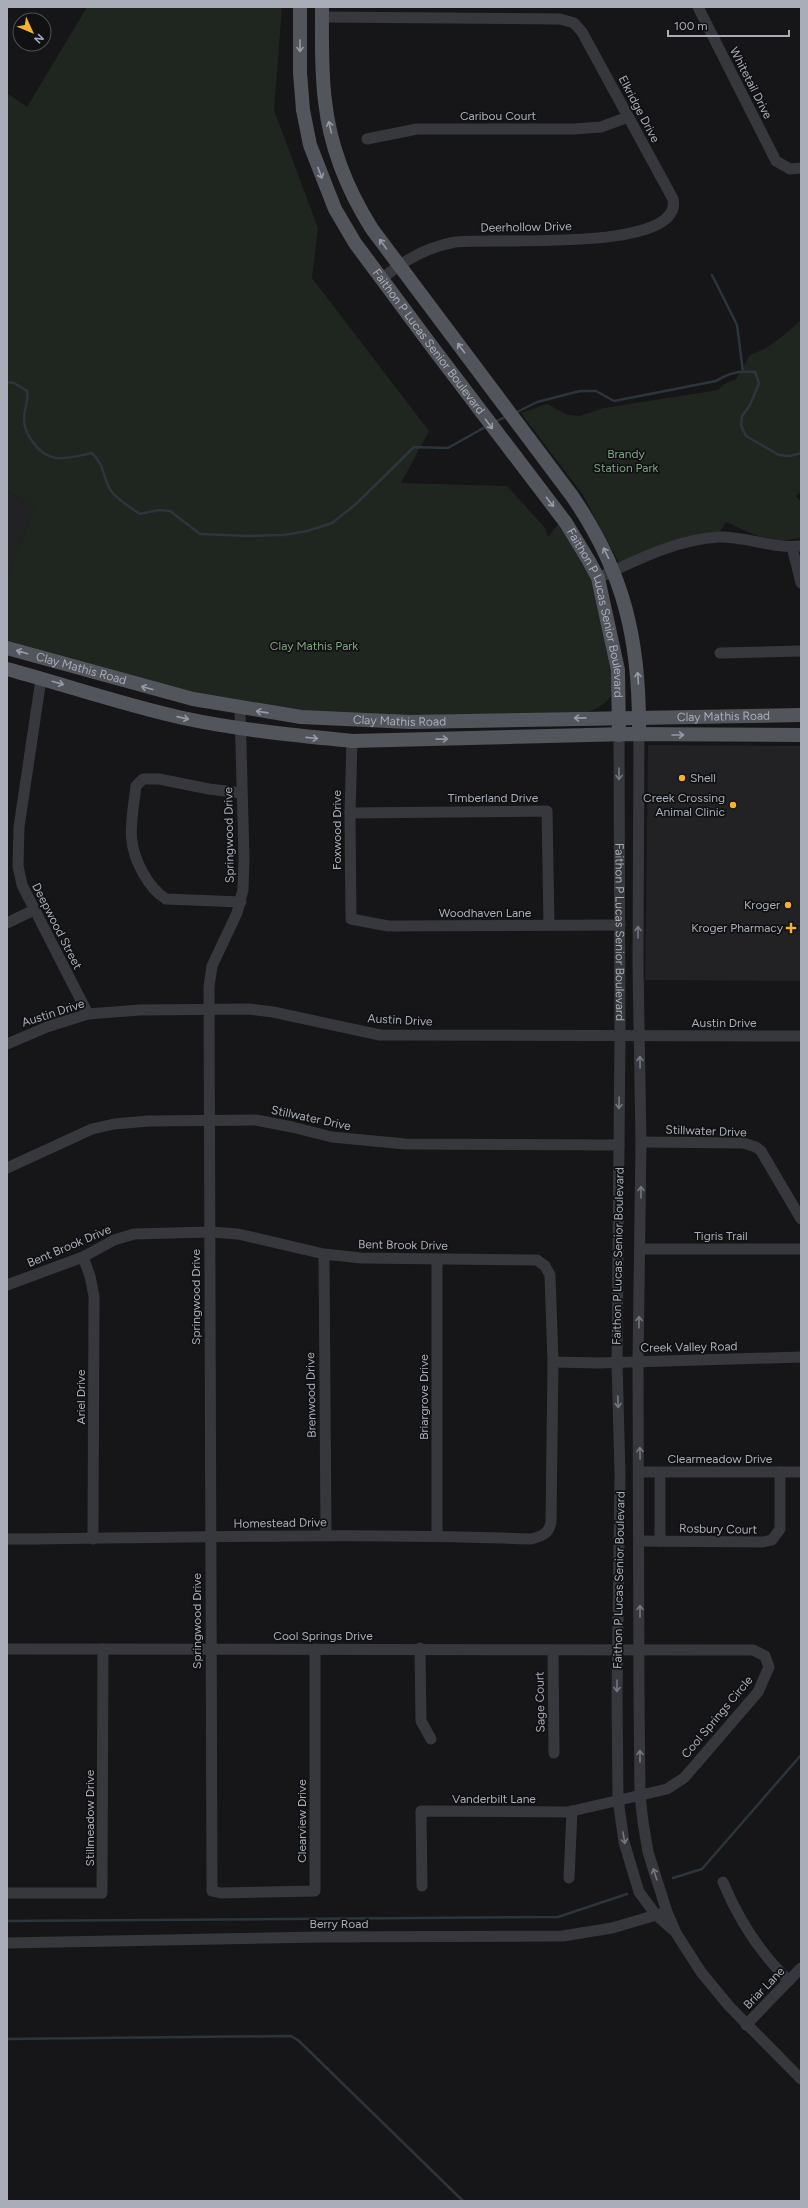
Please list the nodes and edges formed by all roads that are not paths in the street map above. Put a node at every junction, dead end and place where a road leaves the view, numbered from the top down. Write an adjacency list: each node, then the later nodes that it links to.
1 (300, 7): 9 (main road, Faithon P Lucas Senior Boulevard, one-way to 9)
2 (698, 7): 6 (street, Whitetail Drive)
3 (322, 12): 4 (street, Elkridge Drive); 8 (main road, Faithon P Lucas Senior Boulevard, one-way to 3)
4 (628, 117): 5 (street, Caribou Court); 7 (street, Elkridge Drive)
5 (367, 139)
6 (801, 168)
7 (673, 210): 8 (street, Deerhollow Drive)
8 (399, 265): 9 (street, Deerhollow Drive); 11 (main road, Faithon P Lucas Senior Boulevard, one-way to 8)
9 (383, 278): 12 (main road, Faithon P Lucas Senior Boulevard, one-way to 12)
10 (796, 546): 11 (street); 13 (street)
11 (614, 570): 12 (street); 22 (main road, Faithon P Lucas Senior Boulevard, one-way to 11)
12 (598, 578): 23 (main road, Faithon P Lucas Senior Boulevard)
13 (801, 583)
14 (7, 648): 19 (main road, Clay Mathis Road, one-way to 14)
15 (801, 651): 16 (street)
16 (720, 653)
17 (7, 670): 18 (main road, Clay Mathis Road)
18 (41, 679): 24 (main road, Clay Mathis Road, one-way to 24); 35 (street, Deepwood Street)
19 (240, 709): 23 (main road, Clay Mathis Road, one-way to 19); 24 (street, Springwood Drive)
20 (801, 714): 21 (main road, Clay Mathis Road)
21 (760, 715): 22 (main road, Clay Mathis Road); 27 (main road)
22 (639, 717): 23 (main road, Clay Mathis Road); 25 (main road, Faithon P Lucas Senior Boulevard)
23 (619, 718): 26 (main road, Faithon P Lucas Senior Boulevard)
24 (239, 728): 29 (main road, Clay Mathis Road, one-way to 29); 30 (street, Springwood Drive)
25 (639, 734): 26 (main road, Clay Mathis Road); 27 (main road, Clay Mathis Road, one-way to 27); 33 (street, Faithon P Lucas Senior Boulevard)
26 (619, 735): 29 (main road, Clay Mathis Road, one-way to 26); 32 (street, Faithon P Lucas Senior Boulevard, one-way to 32)
27 (760, 735): 28 (main road, Clay Mathis Road)
28 (801, 735)
29 (352, 740): 31 (street, Foxwood Drive)
30 (241, 793): 34 (street, Springwood Drive); 34 (street)
31 (350, 813): 36 (street, Foxwood Drive); 38 (street, Timberland Drive)
32 (619, 895): 33 (street); 39 (street, Faithon P Lucas Senior Boulevard)
33 (638, 895): 43 (street, Faithon P Lucas Senior Boulevard, one-way to 33)
34 (241, 902): 40 (street, Springwood Drive)
35 (34, 910): 37 (street); 41 (street, Deepwood Street)
36 (352, 919): 38 (street, Woodhaven Lane)
37 (7, 922)
38 (550, 925): 39 (street, Woodhaven Lane)
39 (620, 925): 42 (street, Faithon P Lucas Senior Boulevard)
40 (209, 1009): 41 (street, Austin Drive); 42 (street, Austin Drive); 46 (street, Springwood Drive)
41 (88, 1014): 45 (street, Austin Drive)
42 (620, 1036): 43 (street, Austin Drive); 48 (street, Faithon P Lucas Senior Boulevard, one-way to 48)
43 (639, 1036): 44 (street, Austin Drive); 47 (street, Faithon P Lucas Senior Boulevard, one-way to 43)
44 (801, 1036)
45 (7, 1044)
46 (210, 1120): 48 (street, Stillwater Drive); 49 (street, Stillwater Drive); 51 (street, Springwood Drive)
47 (641, 1142): 50 (street, Stillwater Drive); 52 (street, Faithon P Lucas Senior Boulevard, one-way to 47)
48 (619, 1145): 61 (street, Faithon P Lucas Senior Boulevard)
49 (7, 1168)
50 (801, 1219)
51 (210, 1232): 54 (street, Bent Brook Drive); 55 (street, Bent Brook Drive); 69 (street, Springwood Drive)
52 (640, 1249): 53 (street, Tigris Trail); 59 (street, Faithon P Lucas Senior Boulevard, one-way to 52)
53 (801, 1249)
54 (324, 1254): 56 (street, Bent Brook Drive); 68 (street, Brenwood Drive)
55 (83, 1257): 57 (street, Bent Brook Drive); 70 (street, Ariel Drive)
56 (437, 1259): 60 (street, Bent Brook Drive); 67 (street, Briargrove Drive)
57 (7, 1285)
58 (801, 1357): 59 (street, Creek Valley Road)
59 (638, 1361): 61 (street, Creek Valley Road); 62 (street, Faithon P Lucas Senior Boulevard, one-way to 59)
60 (553, 1362): 61 (street, Creek Valley Road); 66 (street, Bent Brook Drive)
61 (617, 1363): 80 (street, Faithon P Lucas Senior Boulevard, one-way to 80)
62 (640, 1472): 65 (street, Clearmeadow Drive); 72 (street, Faithon P Lucas Senior Boulevard)
63 (780, 1472): 64 (street, Clearmeadow Drive); 65 (street, Clearmeadow Drive); 73 (street, Rosbury Court)
64 (801, 1472)
65 (660, 1473): 73 (street)
66 (549, 1528): 67 (street, Homestead Drive)
67 (437, 1535): 68 (street, Homestead Drive)
68 (326, 1536): 69 (street, Homestead Drive)
69 (210, 1537): 70 (street, Homestead Drive); 77 (street, Springwood Drive)
70 (93, 1538): 71 (street, Homestead Drive)
71 (7, 1540)
72 (640, 1541): 73 (street, Rosbury Court); 79 (street, Faithon P Lucas Senior Boulevard, one-way to 72)
73 (660, 1541)
74 (420, 1648): 78 (street, Cool Springs Drive); 81 (street, Cool Springs Drive); 82 (street)
75 (7, 1649): 76 (street, Cool Springs Drive)
76 (103, 1649): 77 (street, Cool Springs Drive); 91 (street, Stillmeadow Drive)
77 (210, 1649): 78 (street, Cool Springs Drive); 90 (street, Springwood Drive)
78 (315, 1649): 90 (street, Clearview Drive)
79 (639, 1650): 80 (street, Cool Springs Drive); 84 (street, Faithon P Lucas Senior Boulevard, one-way to 79); 84 (street, Cool Springs Circle)
80 (618, 1651): 81 (street, Cool Springs Drive); 85 (street, Faithon P Lucas Senior Boulevard, one-way to 85)
81 (553, 1652): 83 (street, Sage Court)
82 (431, 1739)
83 (554, 1753)
84 (640, 1795): 85 (street, Vanderbilt Lane); 92 (street, Faithon P Lucas Senior Boulevard, one-way to 84)
85 (618, 1800): 86 (street, Vanderbilt Lane); 93 (street, Faithon P Lucas Senior Boulevard, one-way to 93)
86 (572, 1811): 87 (street); 89 (street, Vanderbilt Lane)
87 (569, 1878)
88 (723, 1882): 97 (street)
89 (422, 1886)
90 (212, 1891)
91 (7, 1893)
92 (667, 1912): 93 (street, Berry Road); 94 (street, Faithon P Lucas Senior Boulevard)
93 (656, 1915): 94 (street, Faithon P Lucas Senior Boulevard); 95 (street, Berry Road)
94 (676, 1933): 98 (street, Faithon P Lucas Senior Boulevard)
95 (7, 1943)
96 (801, 1968): 97 (street, Briar Lane)
97 (789, 1981): 98 (street, Briar Lane)
98 (746, 2025): 99 (street, Faithon P Lucas Senior Boulevard)
99 (801, 2079)

